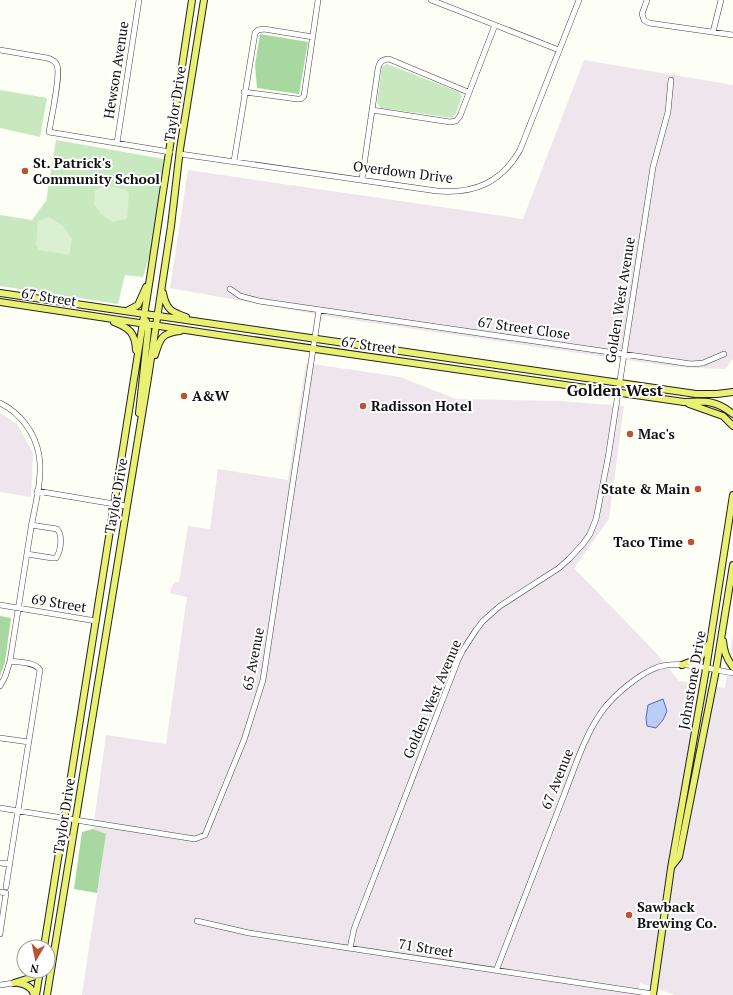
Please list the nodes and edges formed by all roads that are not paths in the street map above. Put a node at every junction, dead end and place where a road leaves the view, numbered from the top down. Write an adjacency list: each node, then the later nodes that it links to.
1 (139, 0): 20 (street, Hewson Avenue)
2 (192, 0): 21 (main road, Taylor Drive)
3 (204, 0): 22 (main road, Taylor Drive)
4 (318, 0): 13 (street)
5 (430, 0): 9 (street)
6 (579, 0): 15 (street, Overdown Drive)
7 (647, 0): 11 (street)
8 (721, 0): 11 (street)
9 (441, 2): 10 (street)
10 (495, 26): 15 (street); 18 (street)
11 (713, 32): 12 (street)
12 (733, 35)
13 (313, 36): 17 (street); 17 (street)
14 (0, 50): 20 (street)
15 (559, 50): 24 (street, Overdown Drive)
16 (671, 80): 42 (street, Golden West Avenue)
17 (244, 92): 23 (street)
18 (468, 92): 19 (street); 19 (street)
19 (372, 110): 24 (street)
20 (117, 143): 21 (street)
21 (170, 152): 25 (main road, Taylor Drive)
22 (180, 154): 23 (street, Overdown Drive); 26 (main road, Taylor Drive)
23 (234, 161): 24 (street, Overdown Drive)
24 (362, 179)
25 (150, 278): 31 (main road); 32 (main road, Taylor Drive)
26 (162, 288): 33 (main road, Taylor Drive); 35 (main road)
27 (230, 289): 30 (street, 67 Street Close)
28 (0, 293): 31 (main road, 67 Street)
29 (0, 302): 34 (main road, 67 Street)
30 (319, 310): 39 (street); 42 (street, 67 Street Close)
31 (126, 312): 32 (main road, 67 Street)
32 (144, 314): 33 (main road, 67 Street); 36 (main road)
33 (158, 316): 35 (main road, 67 Street); 37 (main road, Taylor Drive)
34 (101, 318): 36 (main road, 67 Street); 43 (main road)
35 (204, 323): 39 (main road, 67 Street)
36 (145, 324): 37 (main road, 67 Street); 43 (main road, Taylor Drive); 54 (main road)
37 (156, 326): 38 (main road, 67 Street); 44 (main road, Taylor Drive)
38 (190, 330): 40 (main road, 67 Street); 44 (main road)
39 (314, 339): 40 (street, 65 Avenue); 45 (main road, 67 Street)
40 (313, 349): 47 (main road, 67 Street); 79 (street, 65 Avenue)
41 (724, 354): 42 (street, 67 Street Close)
42 (624, 355): 45 (street, Golden West Avenue)
43 (137, 362): 57 (main road, Taylor Drive)
44 (148, 378): 54 (main road, Taylor Drive)
45 (620, 383): 47 (street, Golden West Avenue); 48 (main road, 67 Street)
46 (733, 386): 48 (main road)
47 (618, 392): 50 (main road, 67 Street); 88 (street, Golden West Avenue)
48 (725, 392): 49 (main road, 67 Street)
49 (733, 392)
50 (684, 402): 52 (main road, 67 Street); 53 (main road)
51 (0, 403): 55 (street)
52 (733, 414)
53 (733, 426)
54 (140, 428): 58 (main road, Taylor Drive)
55 (37, 491): 57 (street); 59 (street)
56 (733, 495): 66 (main road, Johnstone Drive)
57 (114, 504): 58 (street); 64 (main road, Taylor Drive)
58 (126, 506): 79 (main road, Taylor Drive)
59 (31, 525): 60 (street); 60 (street)
60 (27, 554): 63 (street)
61 (733, 565): 65 (main road, Johnstone Drive)
62 (0, 605): 63 (street, 69 Street)
63 (18, 608): 64 (street, 69 Street); 67 (street)
64 (96, 621): 78 (main road, Taylor Drive)
65 (722, 634): 69 (main road); 71 (main road, Johnstone Drive)
66 (711, 638): 68 (main road); 70 (main road, Johnstone Drive)
67 (10, 661): 73 (street); 75 (street)
68 (682, 665): 70 (street, 67 Avenue); 89 (street, 67 Avenue)
69 (733, 666)
70 (706, 669): 71 (street, 67 Avenue); 82 (main road, Johnstone Drive)
71 (716, 670): 72 (street, 67 Avenue); 82 (main road, Johnstone Drive)
72 (733, 673)
73 (0, 686)
74 (0, 738): 75 (street)
75 (29, 742): 77 (street)
76 (0, 808): 77 (street, 65 Avenue)
77 (17, 811): 78 (street, 65 Avenue); 81 (street)
78 (65, 819): 79 (street, 65 Avenue); 87 (main road, Taylor Drive)
79 (75, 821): 95 (main road, Taylor Drive)
80 (0, 862): 81 (street)
81 (10, 864): 83 (street)
82 (671, 868): 96 (main road, Johnstone Drive)
83 (6, 887)
84 (0, 892): 86 (street)
85 (197, 921): 88 (street, 71 Street)
86 (0, 934)
87 (45, 939)
88 (350, 948): 89 (street, 71 Street)
89 (496, 971): 96 (street, 71 Street)
90 (27, 979): 92 (main road)
91 (38, 979): 94 (main road)
92 (14, 983): 93 (street); 94 (main road)
93 (0, 985)
94 (35, 995)
95 (47, 995)
96 (653, 995)

